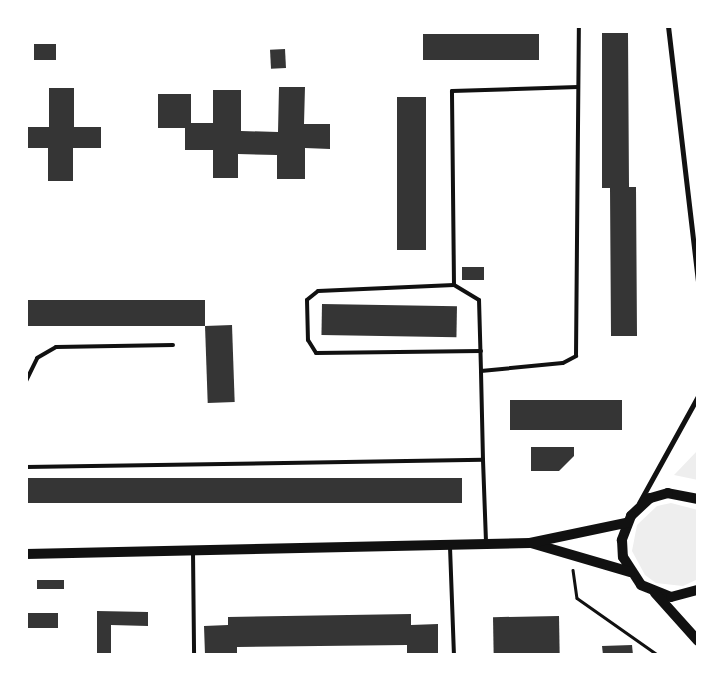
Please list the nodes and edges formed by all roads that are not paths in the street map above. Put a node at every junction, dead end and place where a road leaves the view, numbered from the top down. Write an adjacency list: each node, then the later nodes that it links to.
1 (578, 26): 3 (lane)
2 (668, 26): 4 (street)
3 (578, 87): 5 (lane); 8 (lane)
4 (698, 281)
5 (454, 285): 7 (lane); 7 (lane)
6 (173, 345): 9 (lane)
7 (480, 351): 8 (lane)
8 (481, 371): 11 (lane)
9 (26, 381)
10 (698, 396): 14 (street)
11 (483, 460): 12 (lane); 16 (lane)
12 (26, 467)
13 (698, 499): 14 (main road)
14 (636, 509): 15 (main road)
15 (626, 523): 17 (main road); 21 (main road)
16 (486, 543): 17 (main road); 18 (main road)
17 (530, 543): 21 (main road)
18 (450, 544): 19 (main road); 26 (lane)
19 (193, 550): 20 (main road); 25 (lane)
20 (26, 554)
21 (630, 572): 23 (main road)
22 (698, 590): 23 (main road)
23 (655, 593): 24 (main road)
24 (698, 641)
25 (194, 655)
26 (454, 655)

